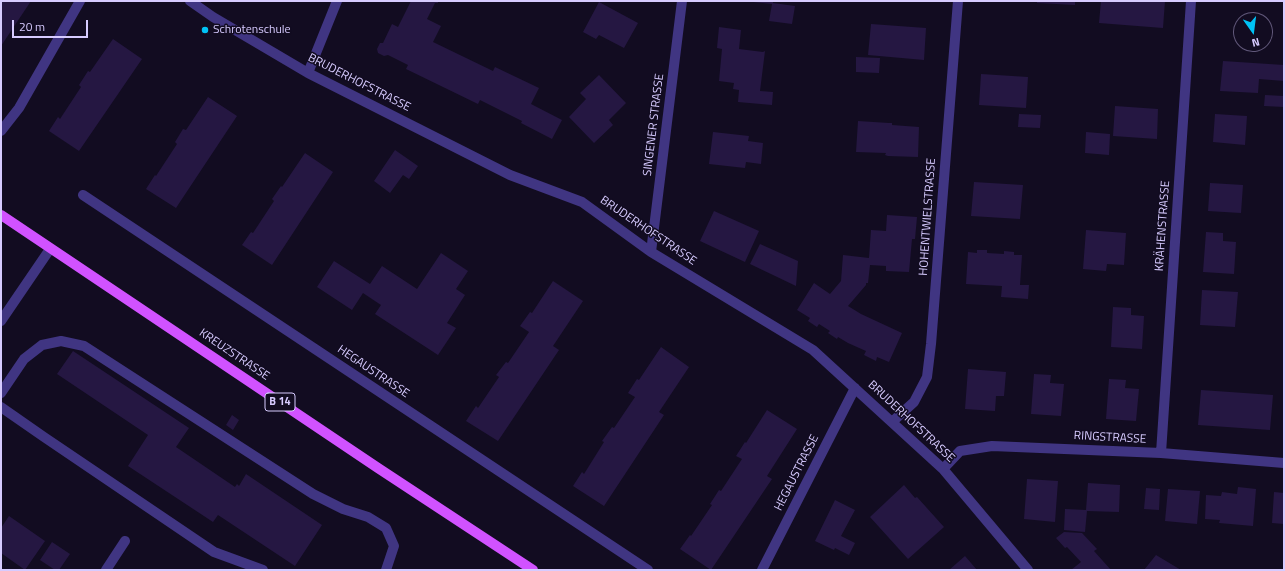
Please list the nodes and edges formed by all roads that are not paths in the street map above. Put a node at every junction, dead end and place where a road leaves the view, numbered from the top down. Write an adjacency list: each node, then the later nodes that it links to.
1 (80, 1): 8 (street)
2 (190, 1): 7 (street, BRUDERHOFSTRASSE)
3 (337, 1): 7 (street)
4 (682, 1): 12 (street, SINGENER STRASSE)
5 (958, 1): 17 (street, HOHENTWIELSTRASSE)
6 (1191, 1): 18 (street, KRÄHENSTRASSE)
7 (308, 72): 12 (street, BRUDERHOFSTRASSE)
8 (1, 132)
9 (83, 195): 26 (street, HEGAUSTRASSE)
10 (1, 215): 11 (main road, KREUZSTRASSE / B 14)
11 (50, 249): 13 (street); 25 (main road, KREUZSTRASSE / B 14)
12 (651, 252): 14 (street, BRUDERHOFSTRASSE)
13 (1, 321)
14 (855, 388): 17 (street, BRUDERHOFSTRASSE); 27 (street, HEGAUSTRASSE)
15 (1, 393): 24 (street)
16 (1, 407): 23 (street)
17 (892, 422): 20 (street, BRUDERHOFSTRASSE)
18 (1161, 453): 19 (street, RINGSTRASSE); 20 (street, RINGSTRASSE)
19 (1284, 463)
20 (943, 469): 28 (street, BRUDERHOFSTRASSE)
21 (125, 541): 22 (street)
22 (106, 570)
23 (263, 570)
24 (386, 570)
25 (533, 570)
26 (648, 570)
27 (762, 570)
28 (1028, 570)

